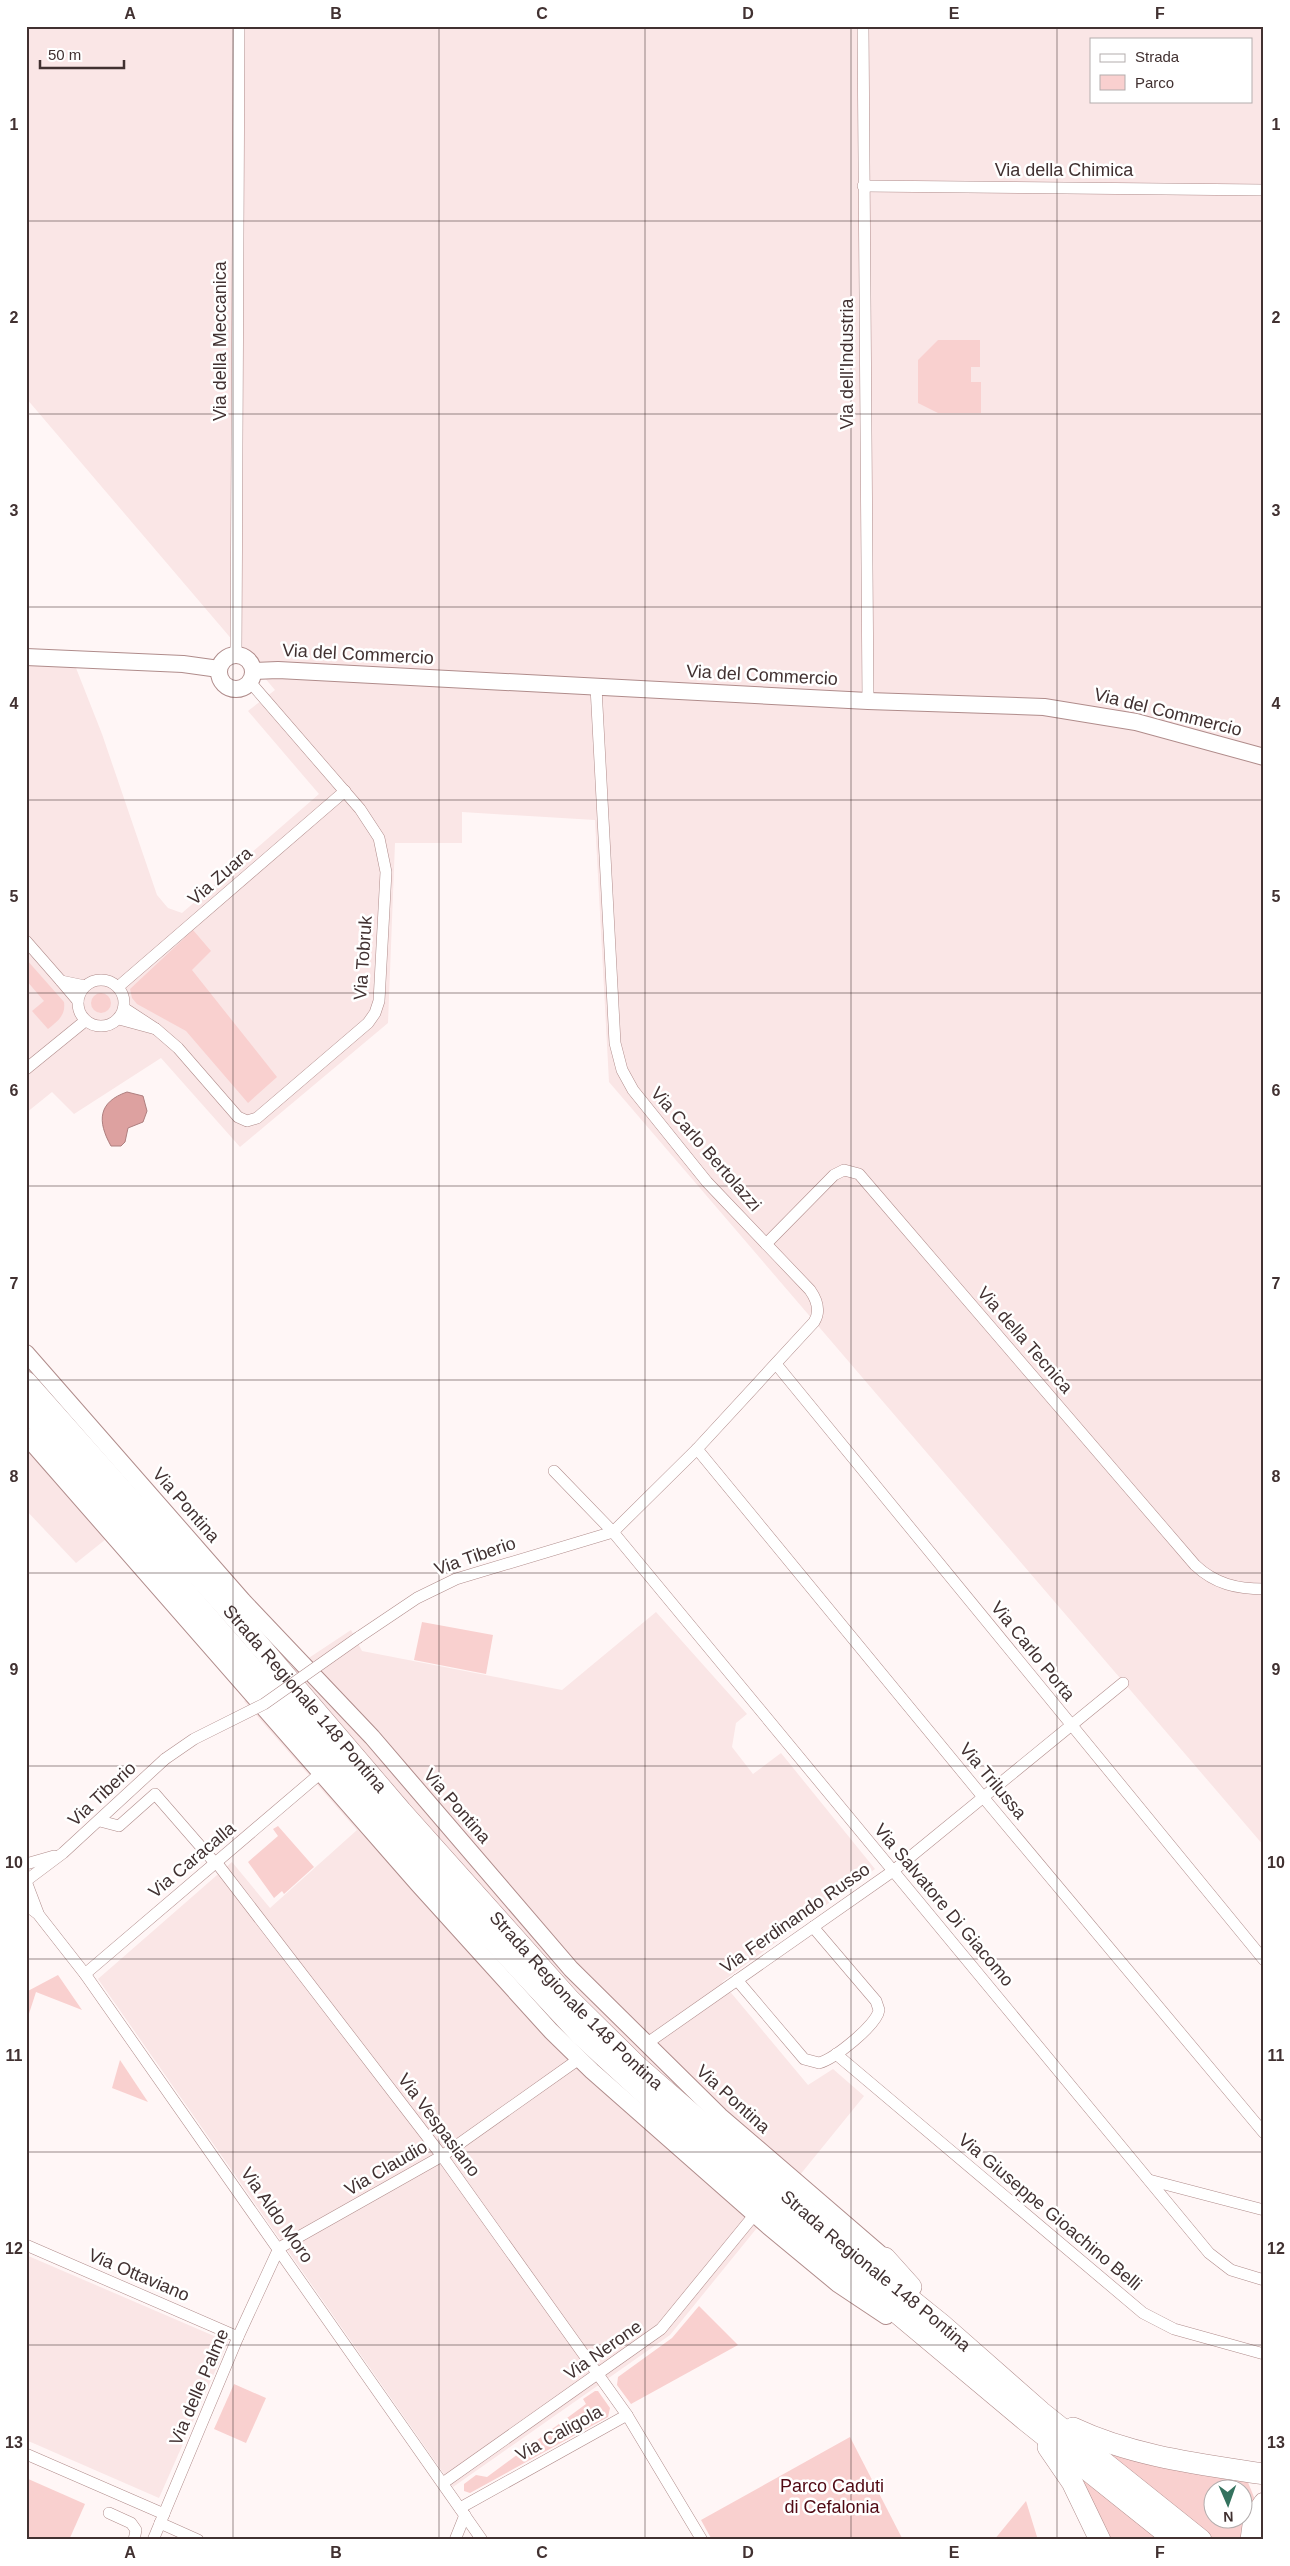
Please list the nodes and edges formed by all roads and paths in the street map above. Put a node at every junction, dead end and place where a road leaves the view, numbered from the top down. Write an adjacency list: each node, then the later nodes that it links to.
1 (239, 26): 5 (street, Via della Meccanica)
2 (863, 26): 3 (street, Via dell'Industria)
3 (863, 186): 4 (street, Via della Chimica); 10 (street, Via dell'Industria)
4 (1264, 190)
5 (236, 656): 7 (street); 8 (street)
6 (26, 657): 7 (street)
7 (220, 669): 8 (street)
8 (251, 677): 9 (street, Via del Commercio); 12 (street, Via Tobruk)
9 (596, 686): 10 (street, Via del Commercio); 23 (street, Via Carlo Bertolazzi)
10 (868, 701): 11 (street, Via del Commercio)
11 (1264, 757)
12 (345, 791): 16 (street, Via Zuara); 21 (street, Via Tobruk)
13 (26, 941): 14 (street)
14 (61, 981): 15 (street); 17 (street)
15 (85, 986): 16 (street); 17 (street)
16 (118, 987): 18 (street)
17 (78, 1000): 20 (street)
18 (124, 1008): 19 (street); 21 (street, Via Tobruk)
19 (119, 1019): 20 (street); 21 (street, Via Tobruk)
20 (85, 1021): 22 (street)
21 (156, 1029)
22 (26, 1069)
23 (766, 1244): 25 (street, Via Carlo Bertolazzi); 32 (street, Via della Tecnica)
24 (26, 1353): 49 (street, Via Pontina)
25 (776, 1364): 29 (street, Via Carlo Bertolazzi); 34 (street, Via Carlo Porta)
26 (26, 1382): 62 (highway, Strada Regionale 148 Pontina)
27 (26, 1409): 62 (highway, Strada Regionale 148 Pontina)
28 (26, 1436): 35 (street)
29 (697, 1449): 31 (street, Via Carlo Bertolazzi); 36 (street, Via Trilussa)
30 (554, 1471): 31 (street, Via Salvatore Di Giacomo)
31 (613, 1532): 37 (street, Via Tiberio, bridge); 41 (street, Via Salvatore Di Giacomo)
32 (1264, 1589)
33 (1123, 1684): 34 (street, Via Ferdinando Russo)
34 (1071, 1726): 36 (street, Via Ferdinando Russo); 46 (street, Via Carlo Porta)
35 (322, 1772): 39 (street, Via Caracalla); 51 (street)
36 (983, 1797): 41 (street, Via Ferdinando Russo); 52 (street, Via Trilussa)
37 (100, 1821): 38 (street, Via Tiberio); 39 (street, Via Vespasiano)
38 (63, 1853): 40 (street, Via Tiberio); 42 (street, Via Tiberio)
39 (215, 1862): 47 (street, Via Caracalla); 53 (street, Via Vespasiano)
40 (26, 1864)
41 (893, 1871): 45 (street, Via Ferdinando Russo); 54 (street, Via Salvatore Di Giacomo)
42 (27, 1881): 44 (street, Via Aldo Moro)
43 (26, 1905): 44 (street, Via Aldo Moro)
44 (38, 1914): 47 (street, Via Aldo Moro)
45 (813, 1927): 48 (street, Via Ferdinando Russo); 50 (street)
46 (1264, 1960)
47 (85, 1974): 58 (street, Via Aldo Moro)
48 (737, 1980): 49 (street, Via Ferdinando Russo); 50 (street)
49 (646, 2044): 59 (street, Via Pontina)
50 (836, 2054): 64 (street, Via Giuseppe Gioachino Belli)
51 (579, 2059): 53 (street, Via Claudio); 56 (street)
52 (1264, 2133)
53 (442, 2156): 58 (street, Via Claudio); 65 (street, Via Vespasiano)
54 (1149, 2180): 55 (street); 60 (street, Via Salvatore Di Giacomo)
55 (1264, 2210)
56 (755, 2214): 61 (street); 65 (street, Via Nerone)
57 (26, 2245): 63 (street, Via Ottaviano)
58 (279, 2248): 63 (street, Via delle Palme); 70 (street, Via Aldo Moro)
59 (885, 2258): 62 (highway)
60 (1264, 2280)
61 (886, 2316): 62 (highway)
62 (937, 2333): 67 (highway, Strada Regionale 148 Pontina)
63 (238, 2337): 75 (street, Via delle Palme)
64 (1264, 2354)
65 (600, 2374): 66 (street, Via Vespasiano); 70 (street, Via Nerone)
66 (627, 2415): 73 (street, Via Caligola); 81 (street, Via Caligola)
67 (1033, 2416): 69 (highway); 82 (highway); 83 (highway, Strada Regionale 148 Pontina); 84 (highway, Strada Regionale 148 Pontina)
68 (26, 2454): 75 (street)
69 (1257, 2473): 71 (highway)
70 (443, 2484): 73 (street, Via Aldo Moro)
71 (1264, 2498)
72 (1264, 2503): 85 (highway)
73 (462, 2512): 79 (street); 80 (street, Via Aldo Moro)
74 (109, 2513): 76 (street)
75 (162, 2519): 77 (street, Via delle Palme); 78 (street)
76 (134, 2540)
77 (153, 2540)
78 (198, 2540)
79 (455, 2540)
80 (482, 2540)
81 (702, 2540)
82 (1100, 2540)
83 (1176, 2540)
84 (1201, 2540)
85 (1250, 2540)

